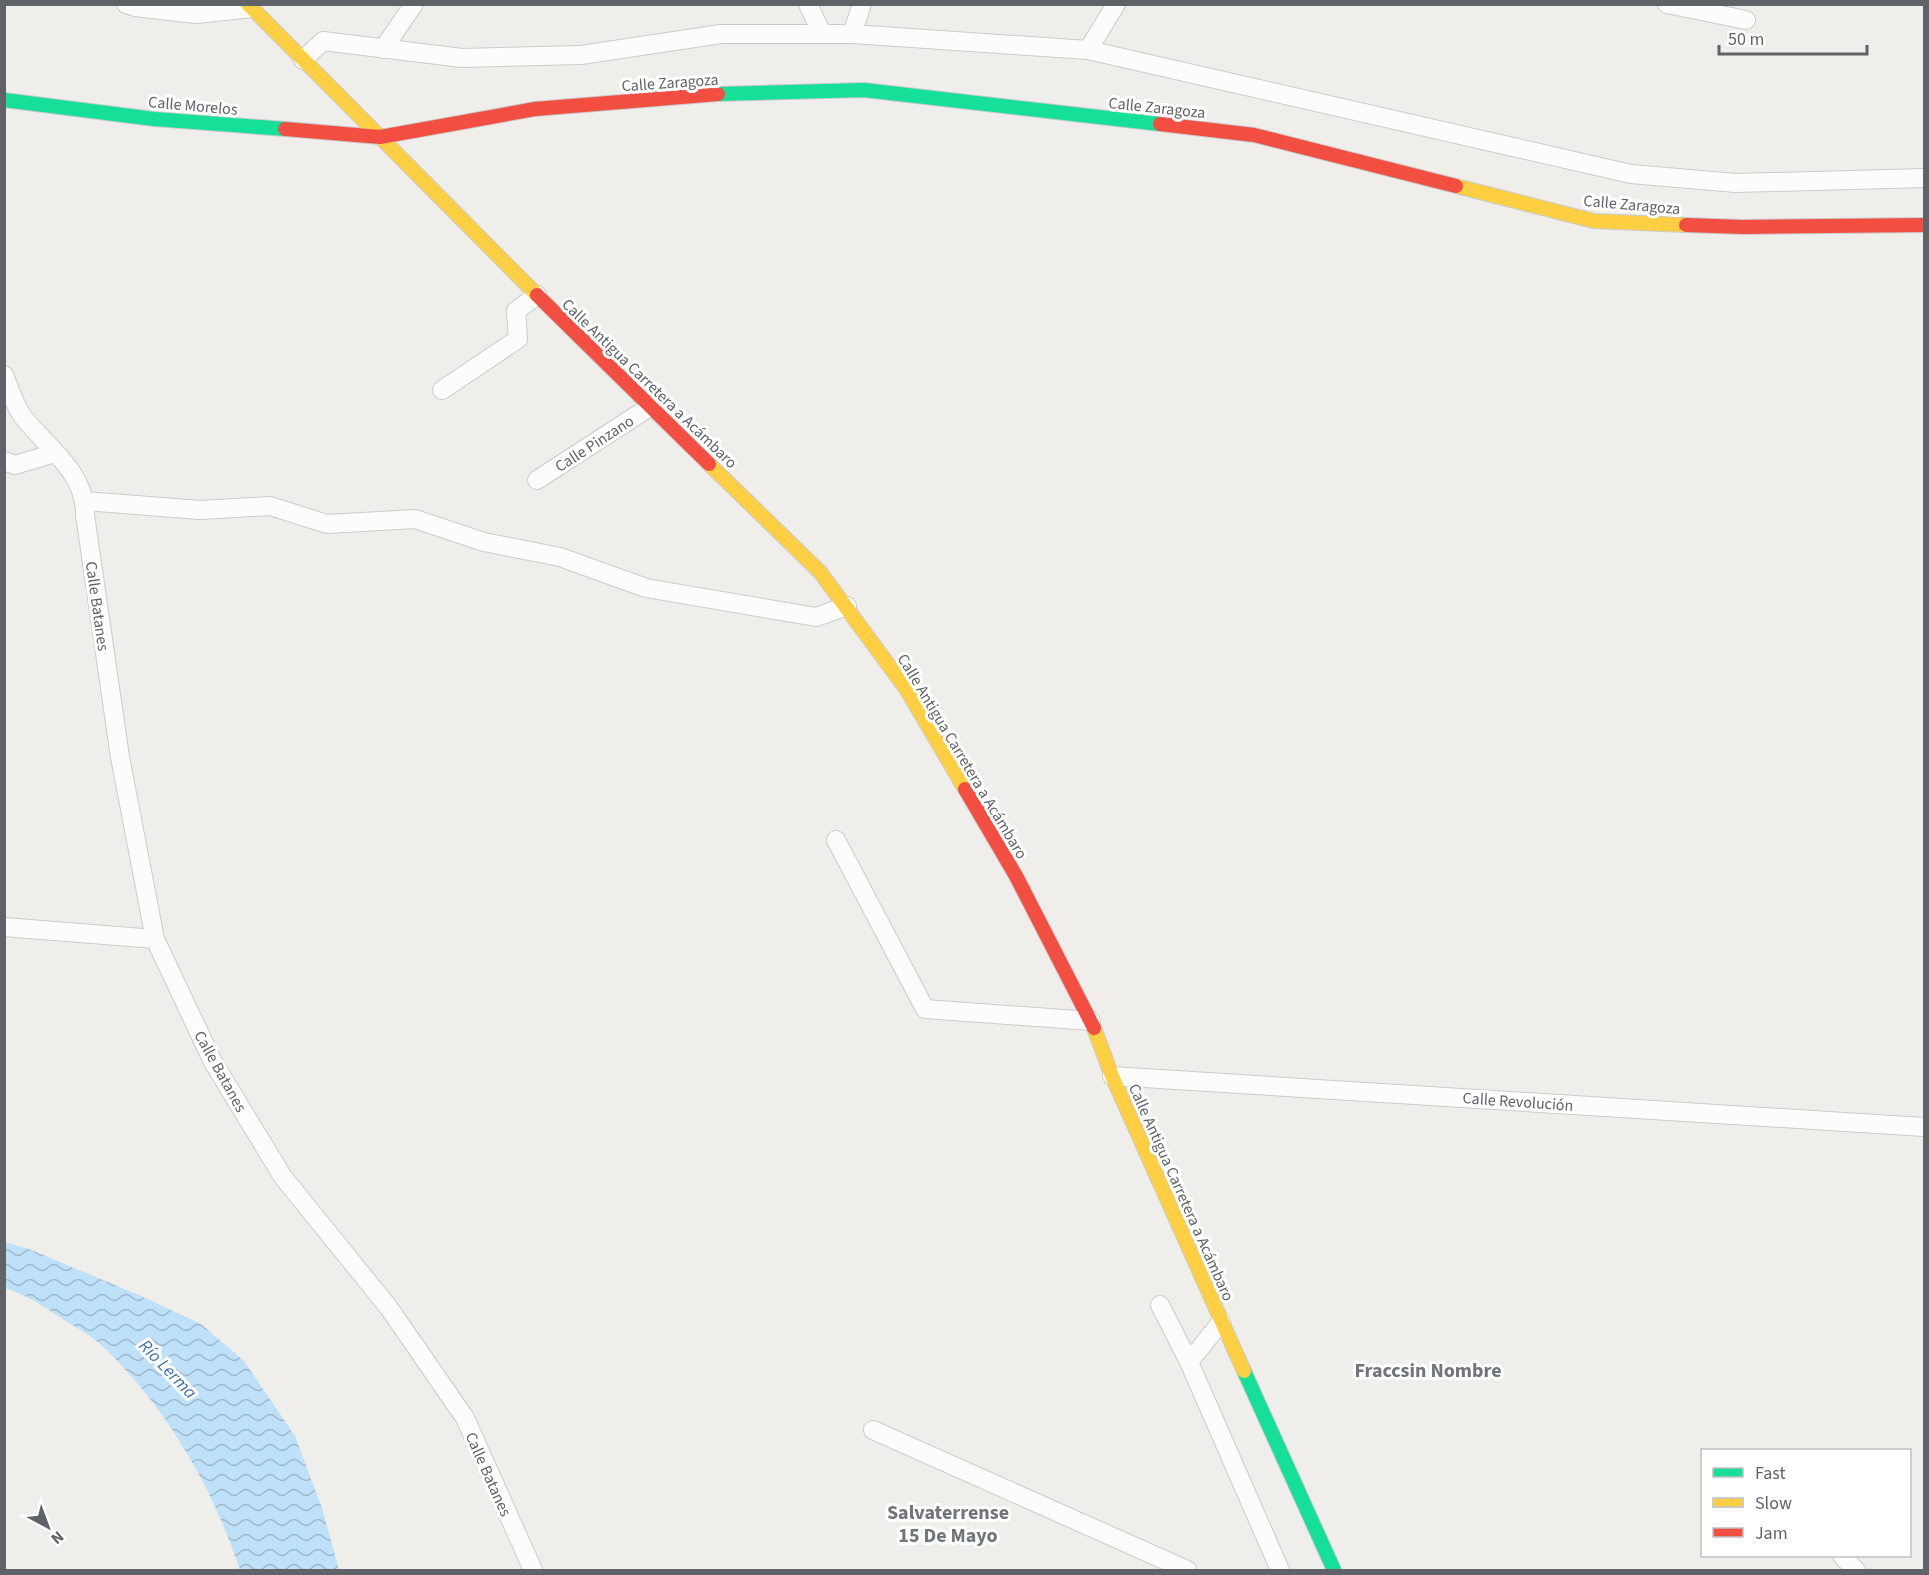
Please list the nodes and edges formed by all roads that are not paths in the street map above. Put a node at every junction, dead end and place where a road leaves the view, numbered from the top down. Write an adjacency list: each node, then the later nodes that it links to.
1 (126, 4): 8 (street)
2 (414, 4): 12 (street)
3 (808, 4): 10 (street)
4 (862, 4): 11 (street)
5 (1116, 4): 13 (street)
6 (1667, 4): 9 (street)
7 (250, 6): 8 (street); 14 (main road, Calle Antigua Carretera a Acámbaro)
8 (191, 9)
9 (1746, 20)
10 (822, 34): 11 (street); 12 (street)
11 (852, 34): 13 (street)
12 (382, 49): 14 (street)
13 (1088, 50): 17 (street)
14 (303, 60): 16 (main road, Calle Antigua Carretera a Acámbaro)
15 (4, 99): 16 (main road, Calle Morelos)
16 (380, 137): 18 (main road, Calle Zaragoza); 19 (main road, Calle Antigua Carretera a Acámbaro)
17 (1924, 178)
18 (1924, 225)
19 (537, 295): 21 (street); 22 (main road, Calle Antigua Carretera a Acámbaro)
20 (4, 375): 23 (street)
21 (441, 390)
22 (651, 406): 25 (street, Calle Pinzano); 27 (main road, Calle Antigua Carretera a Acámbaro)
23 (55, 453): 24 (street); 26 (street)
24 (4, 461)
25 (537, 480)
26 (85, 501): 27 (street); 30 (street, Calle Batanes)
27 (847, 606): 31 (main road, Calle Antigua Carretera a Acámbaro)
28 (836, 840): 31 (street)
29 (4, 927): 30 (street)
30 (155, 939): 39 (street, Calle Batanes)
31 (1091, 1021): 32 (main road, Calle Antigua Carretera a Acámbaro)
32 (1112, 1076): 33 (street, Calle Revolución); 35 (main road, Calle Antigua Carretera a Acámbaro)
33 (1924, 1127)
34 (1160, 1305): 36 (street)
35 (1221, 1322): 36 (street); 42 (main road, Calle Antigua Carretera a Acámbaro)
36 (1189, 1362): 41 (street)
37 (873, 1430): 40 (street)
38 (1843, 1557): 43 (street)
39 (532, 1570)
40 (1187, 1570)
41 (1280, 1570)
42 (1334, 1570)
43 (1856, 1570)

